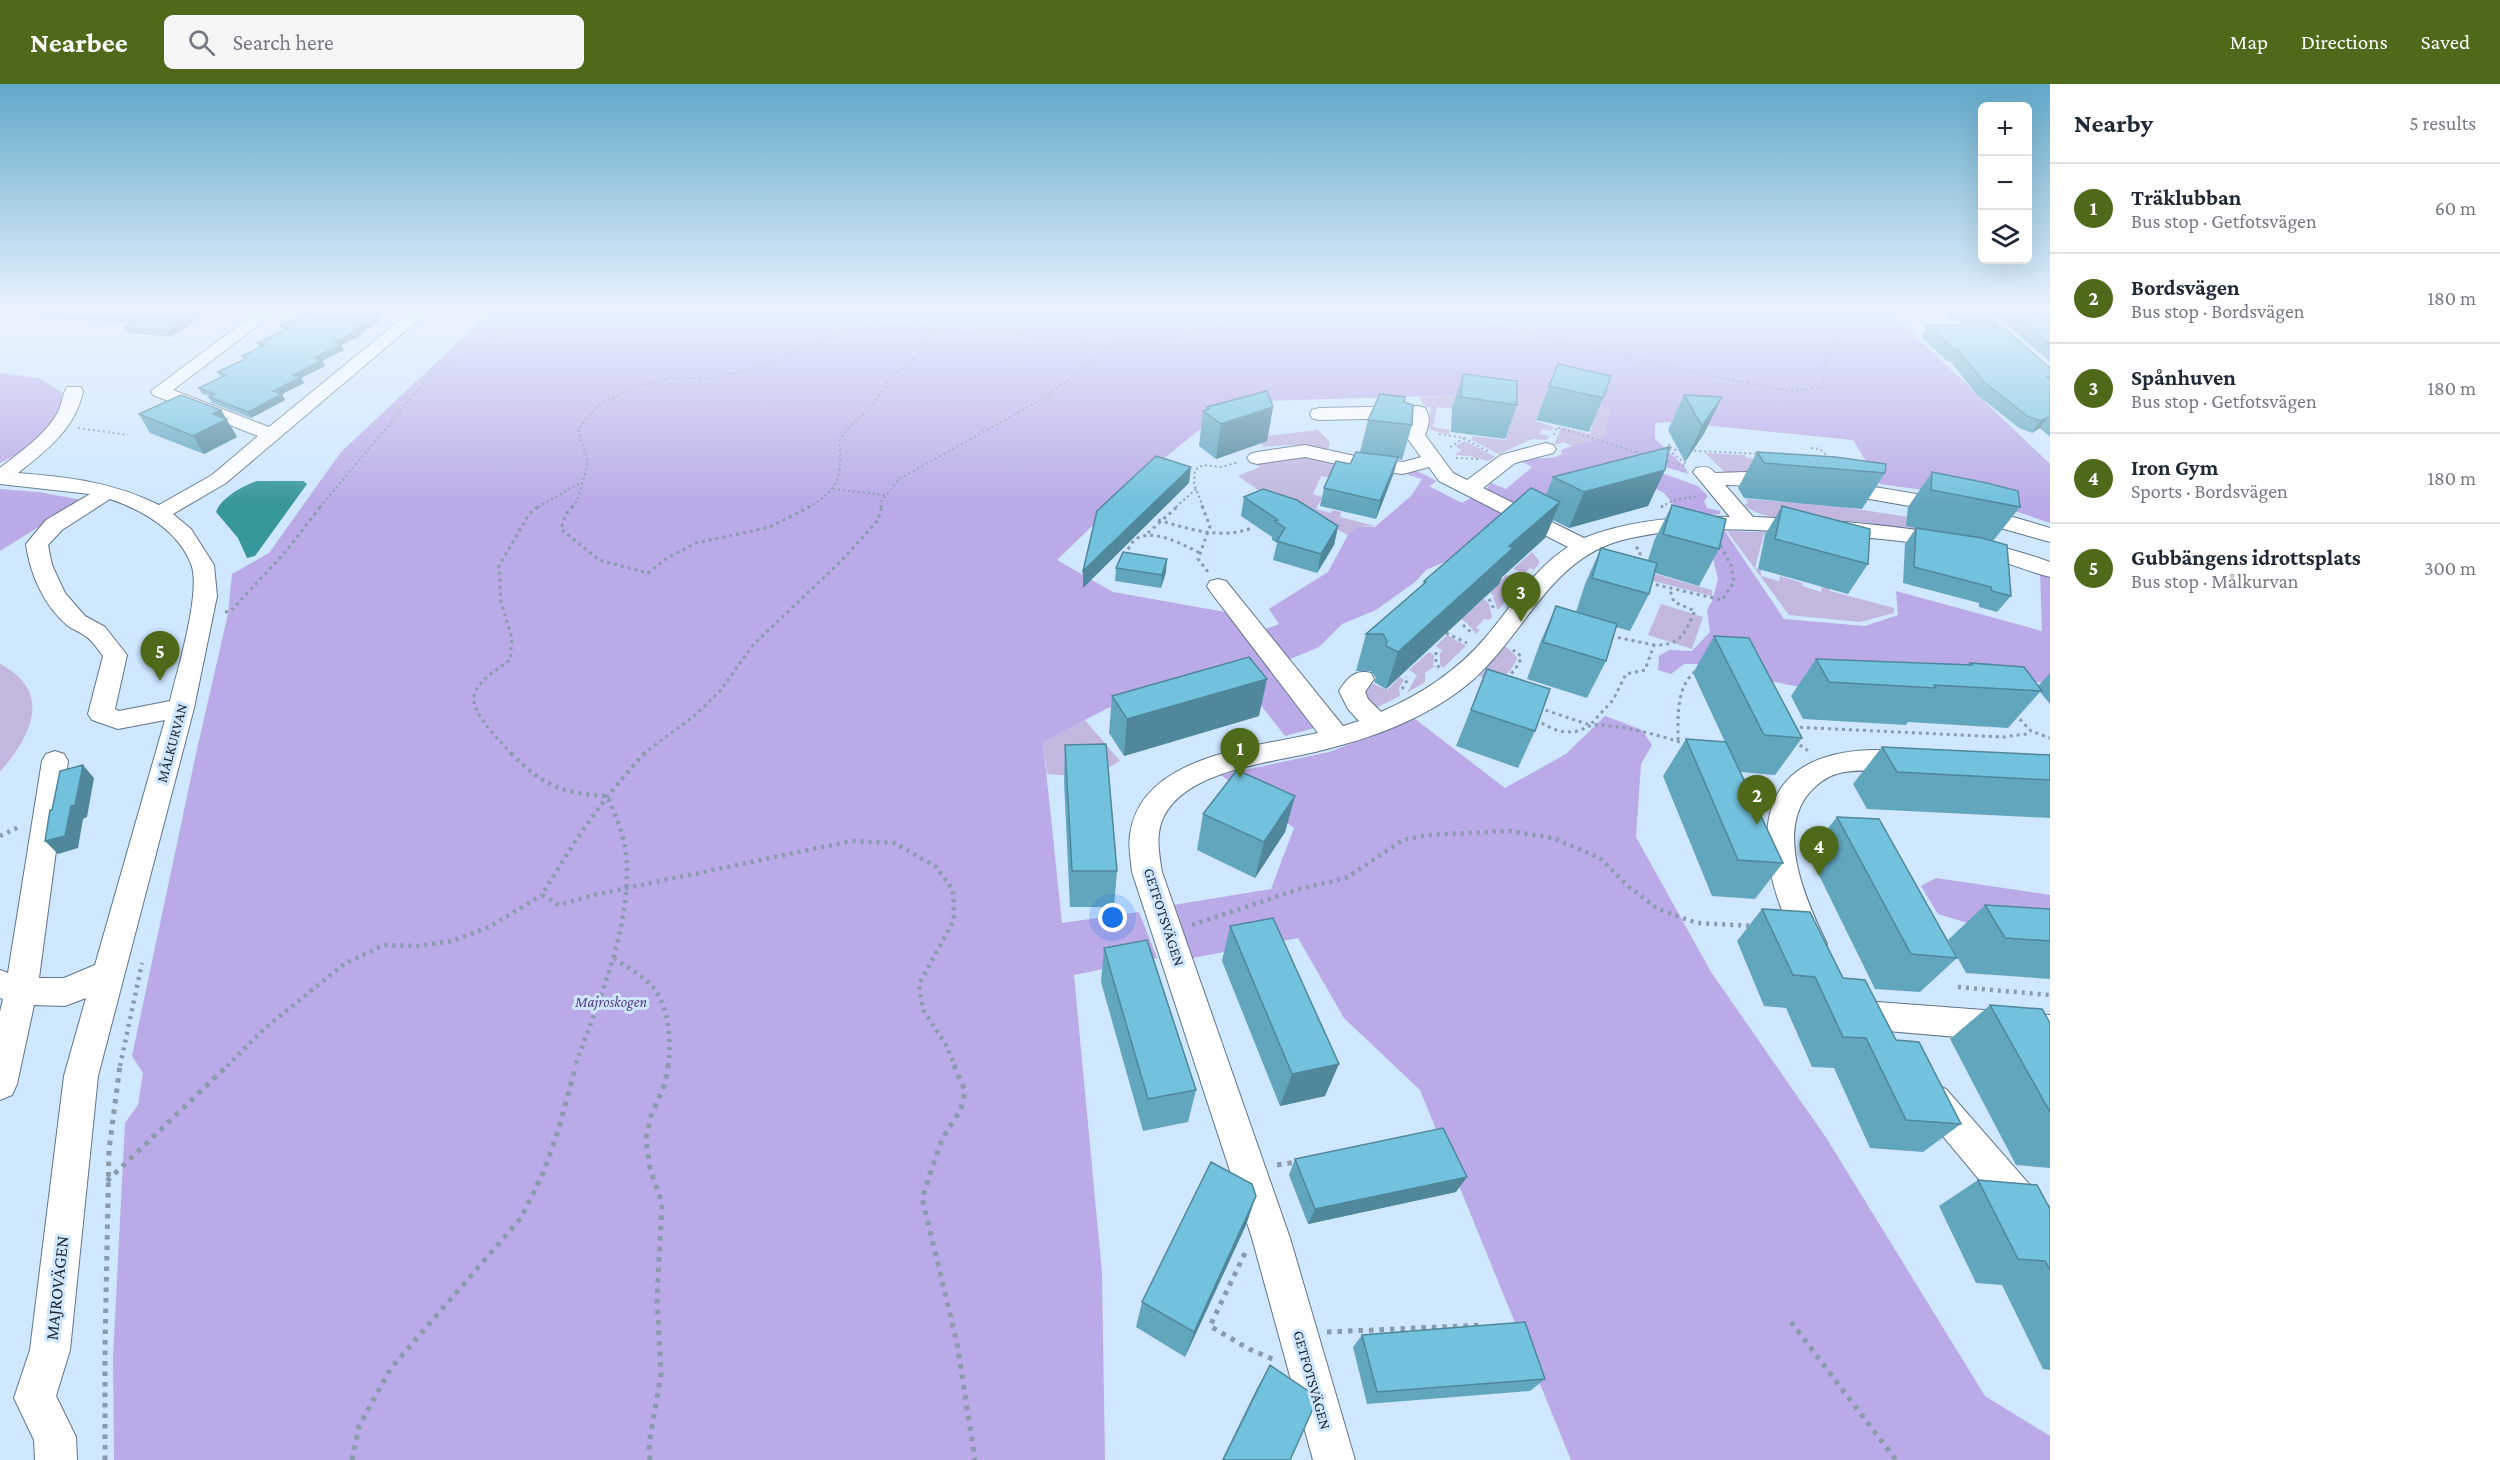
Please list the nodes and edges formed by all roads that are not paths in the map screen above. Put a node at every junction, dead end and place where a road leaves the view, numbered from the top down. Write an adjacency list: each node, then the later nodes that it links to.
1 (182, 375): 5 (street)
2 (344, 375): 5 (street)
3 (74, 391): 10 (street, MÅLKURVAN)
4 (1319, 414): 7 (street)
5 (272, 435): 14 (street)
6 (1546, 448): 12 (street)
7 (1438, 455): 9 (street); 12 (street)
8 (1257, 458): 9 (street)
9 (1403, 468): 11 (street)
10 (0, 478): 13 (street, MÅLKURVAN)
11 (1391, 488)
12 (1468, 489): 17 (street)
13 (108, 491): 14 (street, MÅLKURVAN); 21 (street)
14 (159, 513): 21 (street, MÅLKURVAN)
15 (1746, 522): 16 (street); 17 (street, GETFOTSVÄGEN); 18 (street, GETFOTSVÄGEN)
16 (2050, 535)
17 (1581, 545): 22 (street, GETFOTSVÄGEN)
18 (2050, 570)
19 (1218, 586): 23 (street)
20 (1362, 679): 22 (street)
21 (181, 708): 27 (street, MÅLKURVAN)
22 (1377, 724): 23 (street, GETFOTSVÄGEN)
23 (1339, 737): 36 (street, GETFOTSVÄGEN)
24 (54, 761): 28 (street)
25 (1932, 762): 26 (street)
26 (1827, 969)
27 (109, 974): 28 (street); 33 (street, MÅLKURVAN)
28 (10, 987): 32 (street)
29 (2050, 1030): 30 (street)
30 (1890, 1047)
31 (1918, 1082): 34 (street)
32 (0, 1084)
33 (77, 1109): 35 (street, MAJROVÄGEN)
34 (2050, 1236)
35 (56, 1460)
36 (1334, 1460)

